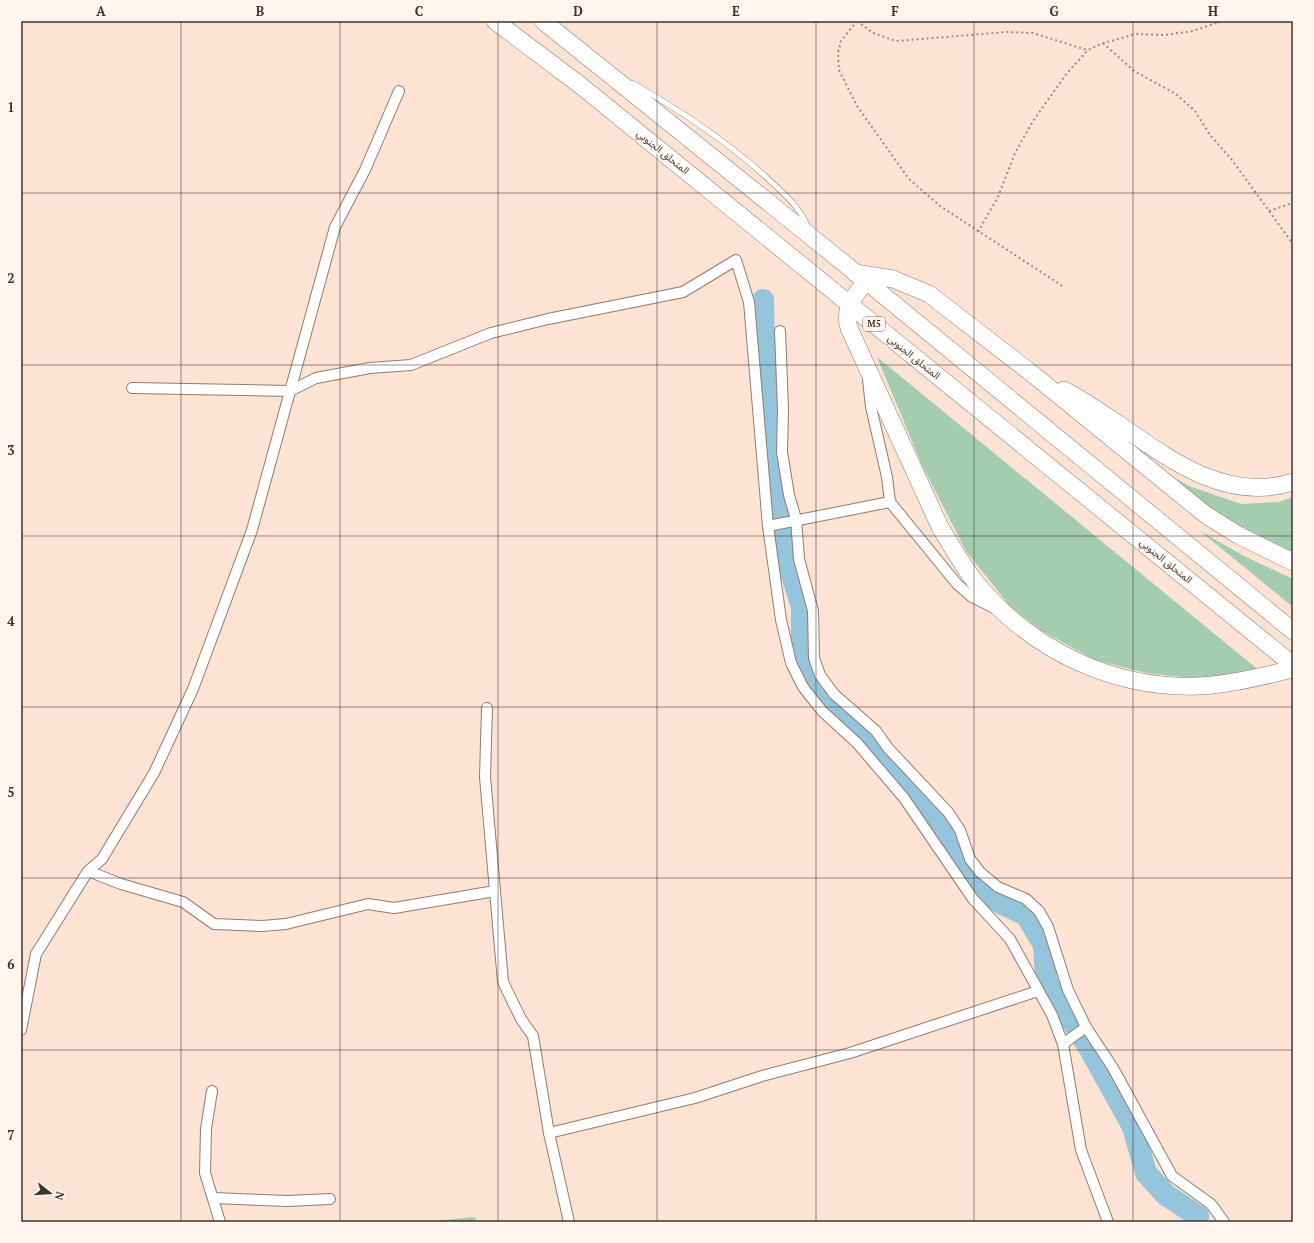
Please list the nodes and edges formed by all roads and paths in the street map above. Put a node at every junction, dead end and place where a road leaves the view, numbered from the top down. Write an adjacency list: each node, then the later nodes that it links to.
1 (496, 21): 18 (highway, المتحلق الجنوبي / M5)
2 (543, 21): 7 (highway)
3 (857, 21): 6 (path); 13 (path)
4 (1222, 21): 5 (path)
5 (1103, 43): 6 (path); 12 (path)
6 (1088, 50): 13 (path)
7 (598, 65): 8 (lane); 14 (highway)
8 (623, 78)
9 (629, 81): 14 (lane)
10 (399, 91): 23 (street)
11 (1293, 203): 12 (path)
12 (1269, 210): 15 (path)
13 (978, 232): 17 (path)
14 (810, 236): 16 (highway)
15 (1293, 244)
16 (860, 277): 18 (highway); 21 (highway); 30 (highway)
17 (1064, 287)
18 (849, 304): 20 (highway); 31 (highway, المتحلق الجنوبي / M5)
19 (780, 331): 26 (street)
20 (869, 369): 25 (street); 29 (highway)
21 (1035, 376): 24 (highway); 28 (highway)
22 (132, 388): 23 (street)
23 (290, 391): 27 (street); 34 (street)
24 (1293, 482)
25 (890, 502): 26 (street); 29 (street)
26 (796, 519): 27 (street); 37 (street)
27 (768, 526): 36 (street)
28 (1293, 562)
29 (1001, 610): 32 (highway)
30 (1293, 631)
31 (1293, 665)
32 (1293, 669)
33 (487, 708): 35 (street)
34 (88, 871): 35 (street); 38 (street)
35 (495, 891): 41 (street)
36 (1038, 991): 39 (street); 41 (street)
37 (1086, 1027): 39 (street); 47 (street)
38 (21, 1030)
39 (1063, 1044): 46 (street)
40 (212, 1091): 42 (street)
41 (548, 1133): 45 (street)
42 (213, 1198): 43 (street); 44 (street)
43 (330, 1199)
44 (220, 1222)
45 (569, 1222)
46 (1108, 1222)
47 (1224, 1222)

